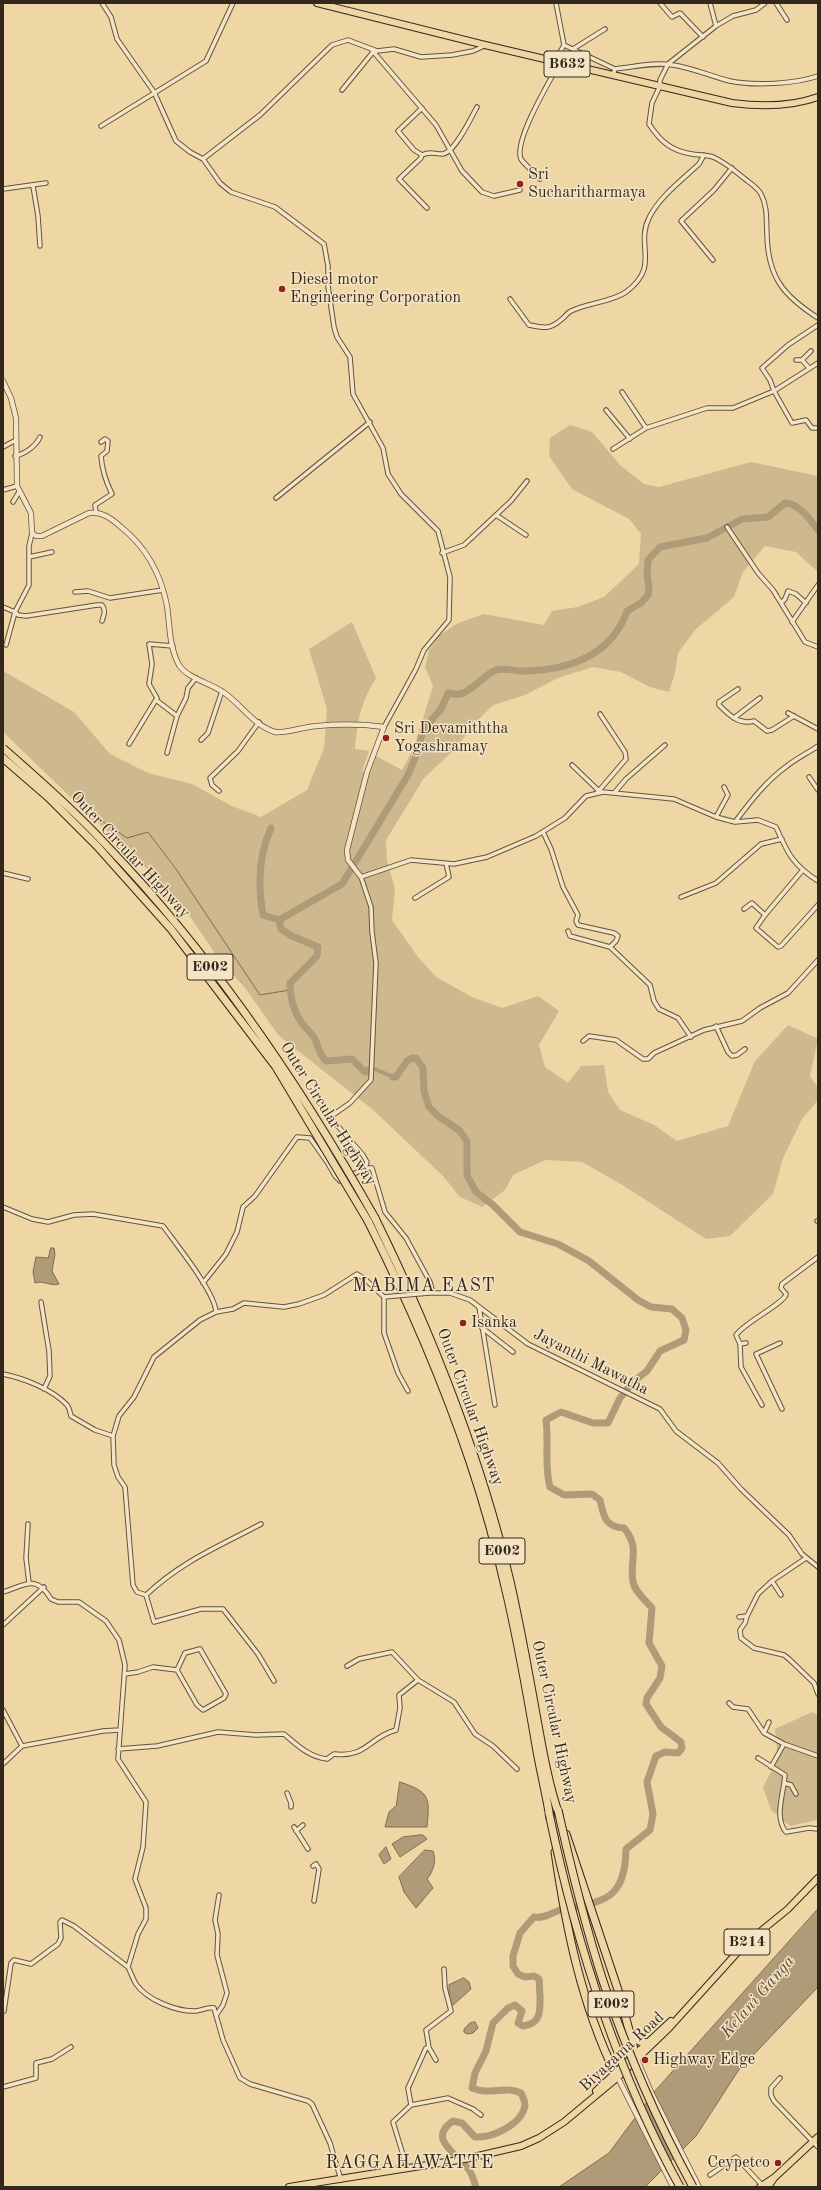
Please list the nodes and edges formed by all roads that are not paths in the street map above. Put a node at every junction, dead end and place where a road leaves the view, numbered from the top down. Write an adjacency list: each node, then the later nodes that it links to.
1 (102, 3): 24 (street)
2 (233, 3): 24 (street)
3 (317, 3): 13 (main road, B632)
4 (556, 3): 14 (street)
5 (660, 3): 12 (street)
6 (710, 3): 10 (street)
7 (765, 3): 10 (street)
8 (776, 3): 9 (street)
9 (787, 20)
10 (716, 26): 12 (street)
11 (606, 29): 16 (street)
12 (703, 37): 19 (street)
13 (485, 45): 15 (street); 18 (main road, B632)
14 (564, 45): 16 (street); 18 (street)
15 (370, 48): 17 (street); 32 (street)
16 (573, 49): 20 (street)
17 (373, 52): 23 (street); 27 (street)
18 (558, 62): 20 (main road, B632); 34 (street)
19 (668, 64): 20 (street); 21 (street); 22 (street)
20 (614, 72): 22 (main road, B632)
21 (818, 76)
22 (660, 86): 25 (main road, B632); 31 (street)
23 (342, 90)
24 (154, 92): 28 (street); 32 (street)
25 (818, 97)
26 (477, 107): 29 (street)
27 (422, 108): 29 (street); 30 (street)
28 (101, 126)
29 (450, 148): 30 (street); 38 (street)
30 (422, 155): 39 (street)
31 (704, 156): 33 (street); 42 (street)
32 (203, 159): 54 (street)
33 (732, 168): 41 (street); 43 (street)
34 (540, 179)
35 (46, 183): 36 (street)
36 (33, 186): 37 (street); 40 (street)
37 (3, 189)
38 (520, 190)
39 (427, 208)
40 (40, 246)
41 (713, 260)
42 (510, 299)
43 (818, 318)
44 (818, 325): 51 (street)
45 (811, 351): 47 (street)
46 (796, 360): 47 (street)
47 (802, 360): 49 (street)
48 (818, 363): 49 (street)
49 (809, 368): 51 (street)
50 (3, 381): 59 (street)
51 (774, 391): 55 (street); 56 (street)
52 (622, 392): 55 (street)
53 (606, 410): 58 (street)
54 (370, 422): 68 (street); 76 (street)
55 (646, 428): 58 (street)
56 (818, 428)
57 (40, 437): 63 (street)
58 (630, 439): 62 (street)
59 (16, 440): 61 (street); 63 (street)
60 (101, 442): 70 (street)
61 (3, 447)
62 (613, 449)
63 (15, 456): 65 (street)
64 (527, 481): 71 (street)
65 (17, 486): 66 (street); 67 (street)
66 (3, 490)
67 (19, 492): 69 (street); 73 (street)
68 (276, 498)
69 (13, 502)
70 (96, 512): 73 (street); 79 (street)
71 (496, 515): 74 (street); 76 (street)
72 (727, 527): 81 (street)
73 (32, 533): 77 (street)
74 (526, 535)
75 (52, 552): 77 (street)
76 (442, 553): 101 (street)
77 (29, 556): 84 (street)
78 (818, 585): 82 (street)
79 (163, 590): 80 (street); 88 (street)
80 (75, 592)
81 (781, 603): 82 (street); 86 (street)
82 (806, 603): 86 (street)
83 (3, 607): 84 (street)
84 (15, 612): 85 (street); 87 (street)
85 (102, 620)
86 (792, 622): 89 (street)
87 (6, 645)
88 (173, 646): 90 (street); 94 (street)
89 (818, 647)
90 (196, 678): 92 (street); 97 (street)
91 (738, 689): 99 (street)
92 (222, 691): 100 (street); 103 (street)
93 (760, 698): 99 (street)
94 (156, 700): 97 (street); 104 (street)
95 (788, 712): 98 (street)
96 (600, 714): 115 (street)
97 (177, 716): 108 (street)
98 (794, 716): 99 (street); 102 (street)
99 (734, 718)
100 (260, 722): 101 (street); 114 (street)
101 (384, 727): 124 (street)
102 (818, 729)
103 (201, 740)
104 (129, 744)
105 (665, 745): 116 (street)
106 (818, 746): 118 (street)
107 (3, 748): 141 (highway, Outer Circular Highway / E002, bridge)
108 (167, 752)
109 (3, 758): 141 (highway, Outer Circular Highway / E002, bridge)
110 (572, 765): 115 (street)
111 (809, 777): 113 (street)
112 (724, 788): 117 (street)
113 (818, 790)
114 (219, 791)
115 (597, 792): 116 (street); 119 (street)
116 (615, 792): 117 (street)
117 (716, 816): 118 (street)
118 (735, 822): 120 (street)
119 (543, 832): 121 (street); 133 (street)
120 (782, 839): 122 (street); 127 (street)
121 (446, 863): 124 (street); 128 (street)
122 (802, 871): 126 (street); 131 (street)
123 (3, 872): 125 (street)
124 (359, 876): 139 (street)
125 (28, 878)
126 (818, 881)
127 (681, 897)
128 (416, 898)
129 (818, 905): 131 (street)
130 (744, 909): 131 (street)
131 (765, 915)
132 (568, 931): 133 (street)
133 (610, 947): 136 (street)
134 (818, 960): 135 (street)
135 (716, 1026): 136 (street); 138 (street)
136 (691, 1037): 137 (street)
137 (582, 1041)
138 (745, 1048)
139 (365, 1168): 143 (street); 144 (street)
140 (3, 1207): 143 (street)
141 (372, 1220): 177 (highway, Outer Circular Highway / E002)
142 (818, 1257): 152 (street)
143 (203, 1283): 148 (street)
144 (431, 1293): 145 (street, Jayanthi Mawatha, bridge); 147 (street, Jayanthi Mawatha)
145 (384, 1297): 148 (street); 156 (street)
146 (41, 1302): 155 (street)
147 (479, 1307): 149 (street); 163 (street, Jayanthi Mawatha)
148 (216, 1312): 160 (street)
149 (481, 1327): 153 (street); 157 (street)
150 (746, 1343): 152 (street)
151 (780, 1343): 159 (street)
152 (740, 1344): 158 (street)
153 (513, 1352)
154 (3, 1374): 155 (street)
155 (44, 1389): 160 (street)
156 (408, 1391)
157 (495, 1405)
158 (762, 1405)
159 (782, 1409)
160 (113, 1436): 169 (street)
161 (28, 1524): 166 (street)
162 (261, 1524): 169 (street)
163 (806, 1558): 164 (street, Jayanthi Mawatha); 165 (street)
164 (818, 1567)
165 (772, 1580): 170 (street); 171 (street)
166 (29, 1583): 167 (street); 168 (street)
167 (44, 1587): 173 (street); 176 (street)
168 (3, 1592)
169 (146, 1595): 179 (street)
170 (781, 1595)
171 (747, 1616): 172 (street); 180 (street)
172 (739, 1617)
173 (3, 1625)
174 (347, 1666): 178 (street)
175 (177, 1670): 175 (street); 176 (street)
176 (125, 1674): 184 (street)
177 (527, 1679): 198 (highway, Outer Circular Highway / E002); 199 (highway, Outer Circular Highway / E002)
178 (418, 1680): 188 (street); 193 (street)
179 (274, 1681)
180 (818, 1694)
181 (729, 1703): 185 (street)
182 (3, 1710): 187 (street)
183 (769, 1722): 185 (street)
184 (120, 1730): 187 (street); 188 (street)
185 (764, 1733): 186 (street)
186 (784, 1744): 189 (street); 192 (street)
187 (22, 1746): 191 (street)
188 (118, 1749): 207 (street)
189 (818, 1756)
190 (758, 1758): 192 (street)
191 (3, 1764)
192 (771, 1767): 194 (street)
193 (517, 1769)
194 (784, 1783): 196 (street); 201 (street)
195 (287, 1792): 197 (street)
196 (796, 1794)
197 (291, 1807)
198 (558, 1810): 212 (highway, bridge); 232 (highway, Outer Circular Highway / E002, bridge)
199 (549, 1813): 218 (highway, bridge); 231 (highway, Outer Circular Highway / E002, bridge)
200 (303, 1825): 202 (street)
201 (818, 1829)
202 (308, 1849)
203 (314, 1866): 206 (street)
204 (818, 1878): 210 (main road, Biyagama Road / B214)
205 (219, 1895): 211 (street)
206 (314, 1901)
207 (128, 1967): 209 (street); 211 (street)
208 (444, 1969): 215 (street)
209 (4, 2011)
210 (682, 2012): 213 (main road, Biyagama Road / B214); 216 (main road, Biyagama Road / B214)
211 (217, 2014): 227 (street)
212 (631, 2033): 213 (highway); 216 (highway)
213 (647, 2043): 216 (main road, Biyagama Road / B214)
214 (71, 2047): 220 (street)
215 (429, 2048): 217 (street); 221 (street)
216 (636, 2056): 218 (main road, Biyagama Road / B214); 233 (street)
217 (436, 2060)
218 (616, 2075): 225 (main road, Biyagama Road / B214); 228 (street)
219 (780, 2078): 223 (street)
220 (3, 2087)
221 (411, 2105): 222 (street); 225 (street)
222 (481, 2114)
223 (816, 2139): 224 (street); 229 (main road)
224 (818, 2147)
225 (406, 2168): 227 (main road, Biyagama Road / B214)
226 (710, 2175): 229 (street)
227 (341, 2180): 230 (main road, Biyagama Road / B214)
228 (672, 2186)
229 (763, 2186)
230 (289, 2187)
231 (680, 2187)
232 (693, 2187)
233 (699, 2187)

